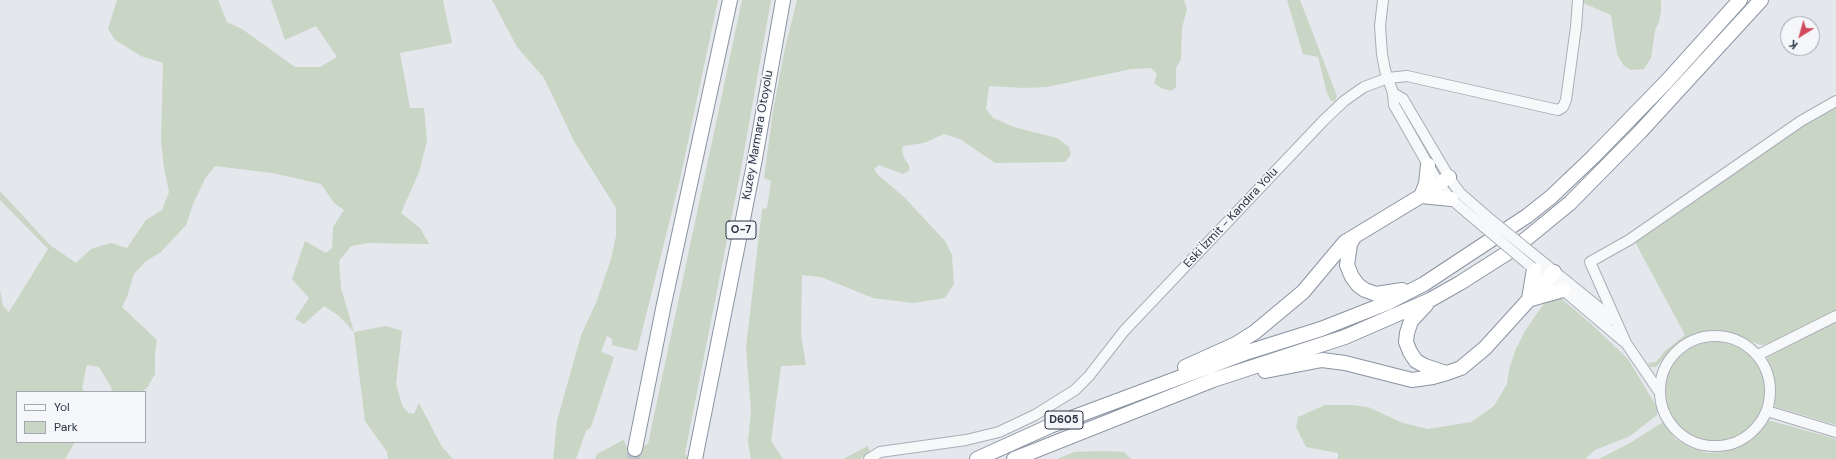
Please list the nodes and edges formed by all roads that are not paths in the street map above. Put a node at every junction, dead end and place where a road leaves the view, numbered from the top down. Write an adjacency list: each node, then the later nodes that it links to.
1 (730, 0): 31 (highway)
2 (783, 0): 32 (highway, Kuzey Marmara Otoyolu / O-7)
3 (1383, 0): 7 (street)
4 (1578, 0): 7 (street, Eski İzmit - Kandıra Yolu)
5 (1740, 0): 17 (highway)
6 (1761, 0): 19 (highway)
7 (1388, 78): 8 (street); 33 (street, Eski İzmit - Kandıra Yolu)
8 (1393, 93): 10 (street); 11 (street)
9 (1836, 101): 22 (street)
10 (1428, 165): 11 (street); 12 (highway)
11 (1444, 180): 12 (highway); 13 (street); 15 (street, bridge)
12 (1421, 196): 13 (highway); 14 (highway)
13 (1451, 199): 15 (street, bridge)
14 (1356, 235): 17 (highway); 27 (highway)
15 (1534, 264): 16 (street); 20 (highway)
16 (1551, 275): 18 (street); 20 (highway); 22 (street)
17 (1424, 284): 27 (highway)
18 (1563, 290): 20 (highway); 23 (street)
19 (1430, 300): 25 (highway); 26 (highway)
20 (1529, 300): 25 (highway)
21 (1836, 316): 24 (street)
22 (1615, 321): 23 (street)
23 (1626, 343): 28 (street)
24 (1758, 355): 28 (street); 29 (street)
25 (1447, 373): 26 (highway)
26 (1213, 380): 35 (highway)
27 (1154, 386): 34 (highway, D605)
28 (1660, 393): 29 (street)
29 (1767, 411): 30 (street)
30 (1836, 432)
31 (635, 449)
32 (695, 459)
33 (869, 459)
34 (977, 459)
35 (1014, 459)

